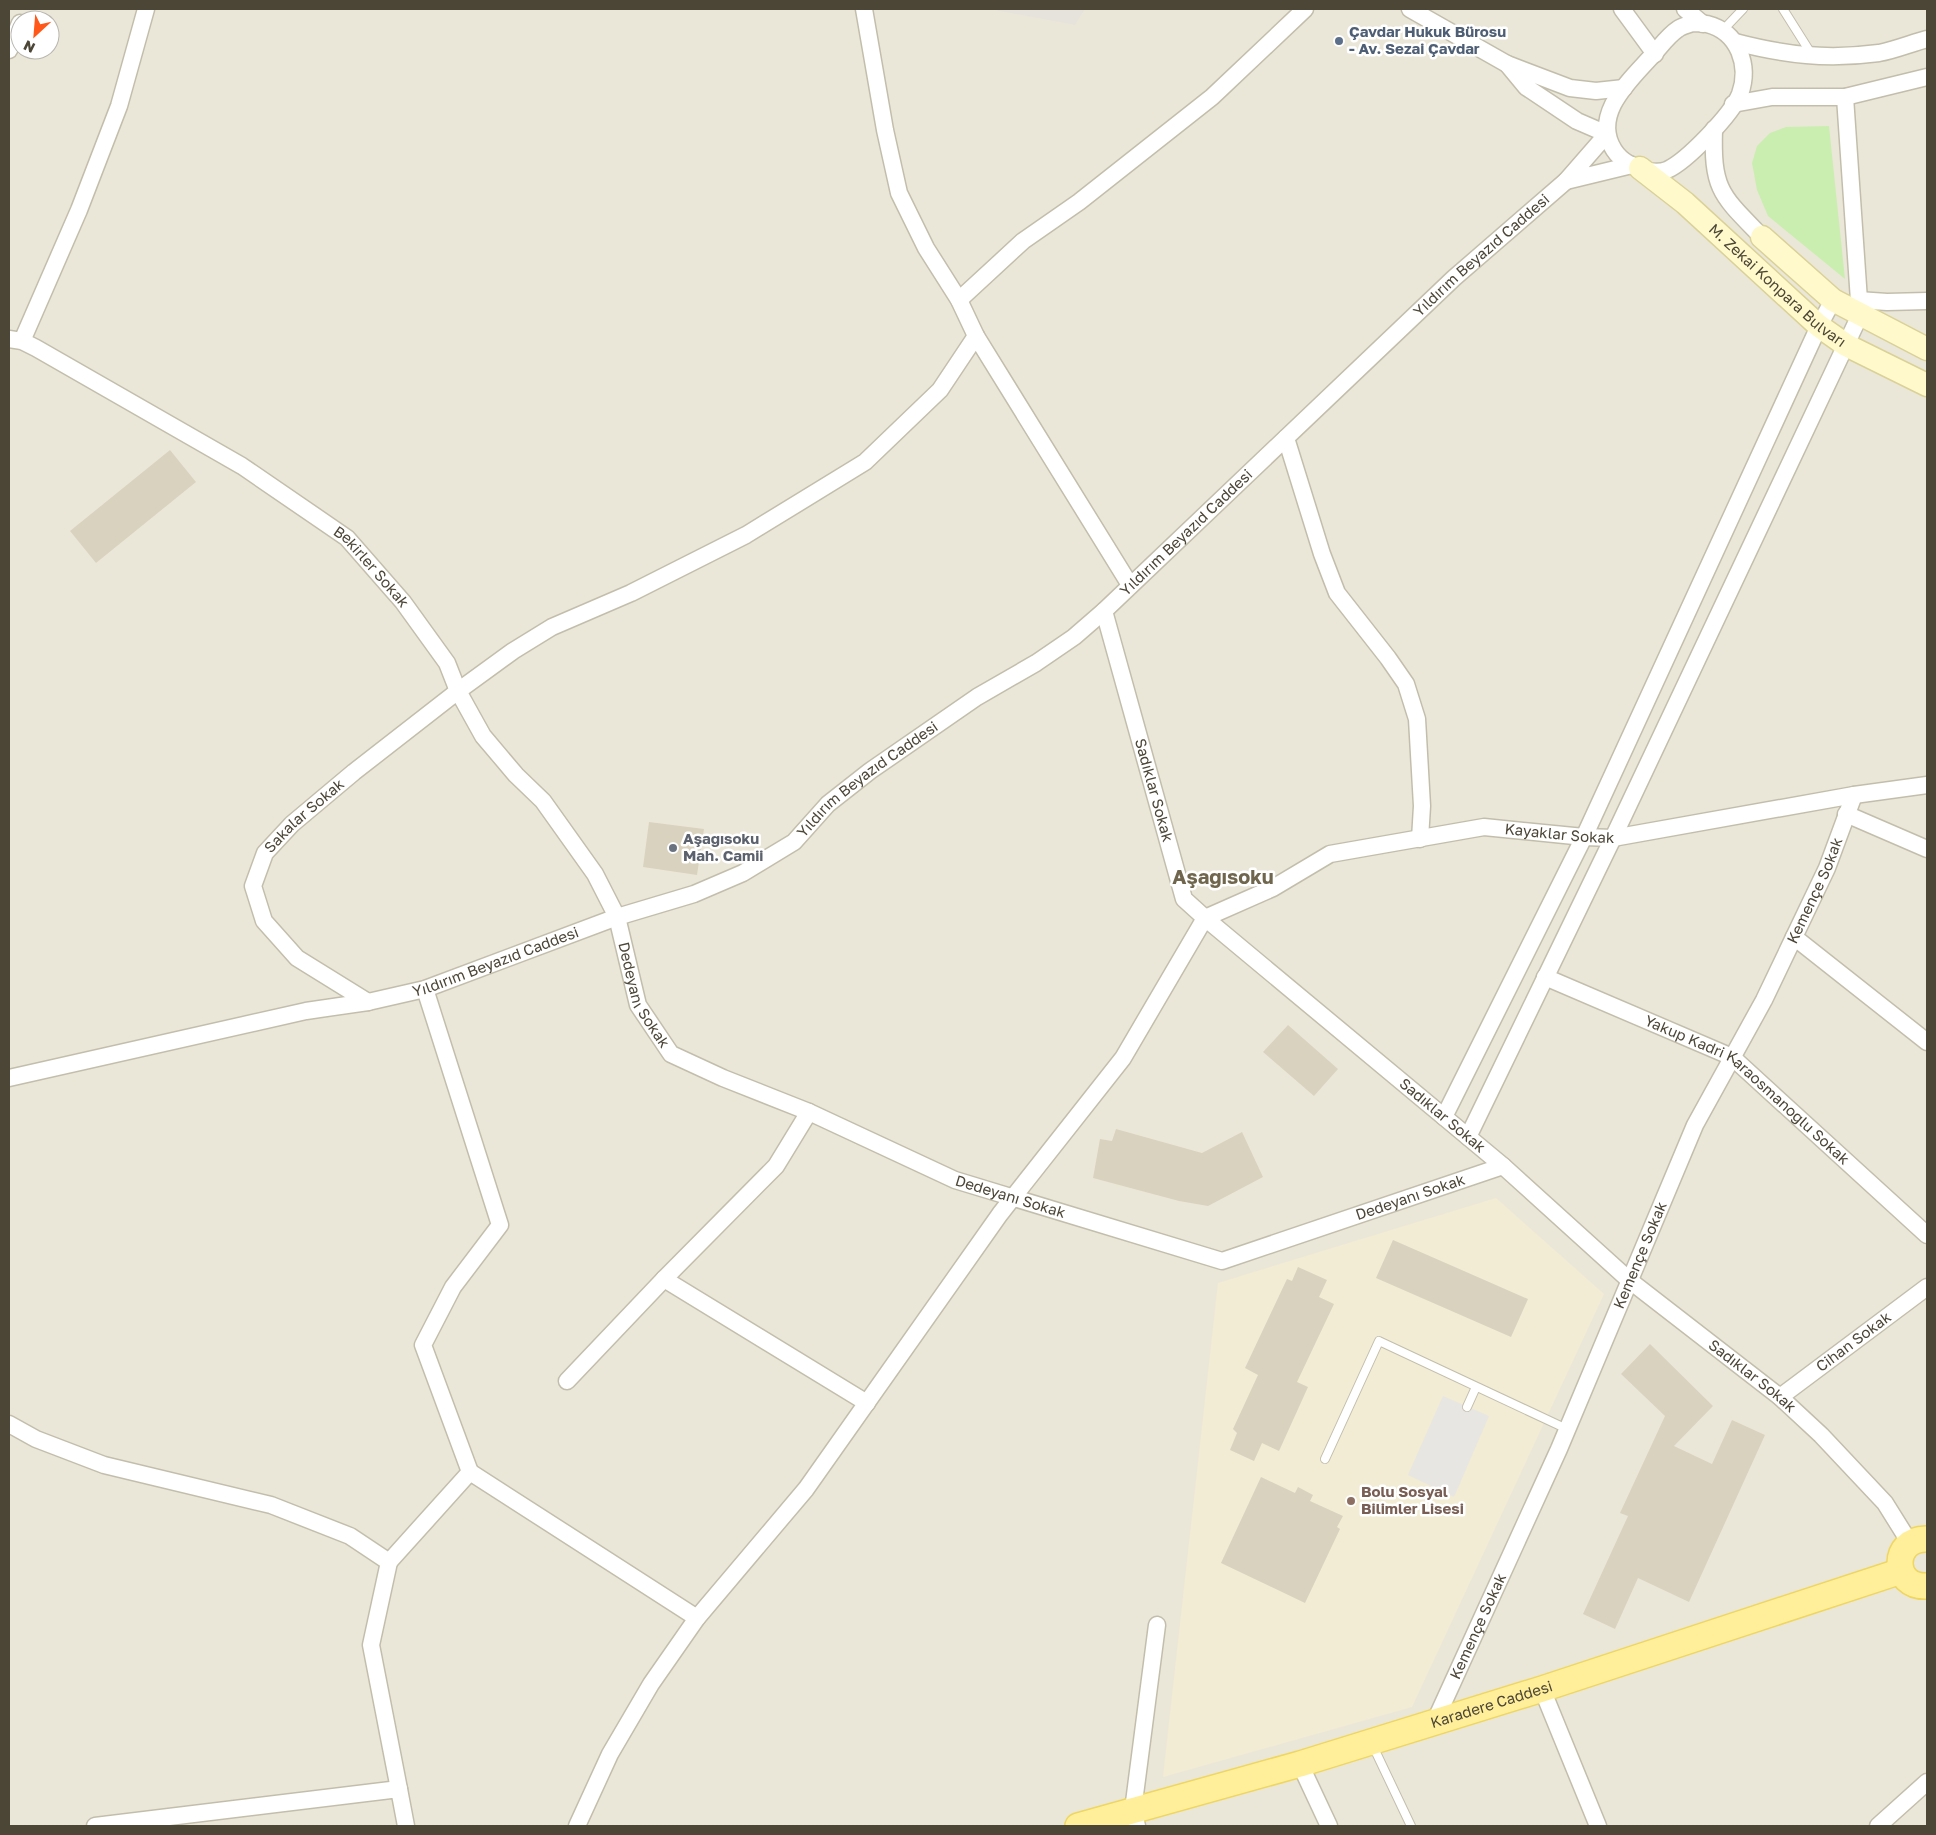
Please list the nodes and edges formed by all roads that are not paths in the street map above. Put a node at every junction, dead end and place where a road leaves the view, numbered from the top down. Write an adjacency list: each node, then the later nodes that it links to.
1 (146, 9): 31 (street)
2 (864, 9): 25 (street)
3 (1305, 9): 25 (street)
4 (1410, 9): 15 (street)
5 (1622, 9): 13 (street)
6 (1685, 9): 9 (street)
7 (1743, 9): 10 (lane)
8 (1783, 9): 14 (lane)
9 (1703, 24): 10 (street); 13 (street)
10 (1722, 31): 12 (street)
11 (1927, 39): 14 (street)
12 (1735, 42): 14 (street); 19 (street)
13 (1654, 54): 17 (street)
14 (1813, 57)
15 (1507, 64): 17 (street); 21 (street)
16 (1927, 77): 18 (street)
17 (1624, 88): 21 (street)
18 (1845, 97): 19 (street); 28 (street)
19 (1733, 104): 20 (street)
20 (1714, 129): 22 (street); 24 (street)
21 (1608, 134): 22 (street); 23 (street, Yıldırım Beyazıd Caddesi)
22 (1636, 167): 23 (street); 29 (main road, M. Zekai Konpara Bulvarı)
23 (1566, 181): 35 (street, Yıldırım Beyazıd Caddesi)
24 (1762, 237): 26 (main road, M. Zekai Konpara Bulvarı)
25 (959, 300): 30 (street)
26 (1833, 300): 28 (main road, M. Zekai Konpara Bulvarı); 29 (street)
27 (1927, 301): 28 (street)
28 (1859, 307): 32 (street); 33 (main road, M. Zekai Konpara Bulvarı)
29 (1819, 326): 32 (main road, M. Zekai Konpara Bulvarı); 42 (street)
30 (976, 336): 36 (street); 38 (street, Sakalar Sokak)
31 (15, 340): 38 (street, Bekirler Sokak)
32 (1846, 345): 34 (main road, M. Zekai Konpara Bulvarı); 43 (street)
33 (1927, 349)
34 (1927, 385)
35 (1286, 438): 36 (street, Yıldırım Beyazıd Caddesi); 44 (street)
36 (1130, 585): 37 (street, Yıldırım Beyazıd Caddesi)
37 (1104, 611): 46 (street, Yıldırım Beyazıd Caddesi); 47 (street, Sadıklar Sokak)
38 (458, 691): 46 (street, Bekirler Sokak); 51 (street, Sakalar Sokak)
39 (1927, 785): 40 (street, Kayaklar Sokak)
40 (1854, 795): 41 (street, Kemençe Sokak); 43 (street, Kayaklar Sokak)
41 (1846, 814): 45 (street); 48 (street, Kemençe Sokak)
42 (1584, 837): 43 (street, Kayaklar Sokak); 44 (street, Kayaklar Sokak); 56 (street)
43 (1613, 838): 49 (street)
44 (1420, 839): 47 (street, Kayaklar Sokak)
45 (1927, 849)
46 (617, 917): 50 (street, Yıldırım Beyazıd Caddesi); 55 (street, Dedeyanı Sokak)
47 (1205, 918): 56 (street, Sadıklar Sokak); 59 (street)
48 (1794, 937): 52 (street); 53 (street, Kemençe Sokak)
49 (1545, 977): 53 (street, Yakup Kadri Karaosmanoğlu Sokak); 57 (street)
50 (425, 990): 51 (street, Yıldırım Beyazıd Caddesi); 72 (street)
51 (368, 1002): 54 (street, Yıldırım Beyazıd Caddesi)
52 (1927, 1042)
53 (1732, 1057): 60 (street, Yakup Kadri Karaosmanoğlu Sokak); 62 (street, Kemençe Sokak)
54 (9, 1078)
55 (809, 1112): 59 (street, Dedeyanı Sokak); 61 (street)
56 (1444, 1117): 57 (street, Sadıklar Sokak)
57 (1468, 1138): 58 (street, Sadıklar Sokak)
58 (1503, 1166): 59 (street, Dedeyanı Sokak); 62 (street, Sadıklar Sokak)
59 (1013, 1198): 67 (street)
60 (1927, 1235)
61 (664, 1279): 64 (street); 67 (street)
62 (1629, 1280): 66 (street, Sadıklar Sokak); 70 (street, Kemençe Sokak)
63 (1927, 1287): 66 (street, Cihan Sokak)
64 (568, 1381)
65 (1476, 1387): 68 (lane); 70 (lane); 71 (lane)
66 (1780, 1397): 73 (street, Sadıklar Sokak)
67 (867, 1403): 77 (street)
68 (1467, 1407)
69 (9, 1424): 74 (street)
70 (1568, 1429): 80 (street, Kemençe Sokak)
71 (1325, 1459)
72 (470, 1472): 74 (street); 77 (street)
73 (1919, 1541): 75 (main road)
74 (389, 1562): 84 (street)
75 (1901, 1571): 76 (main road); 79 (main road, Karadere Caddesi)
76 (1927, 1586)
77 (697, 1618): 88 (street)
78 (1157, 1625): 85 (street)
79 (1542, 1689): 80 (main road, Karadere Caddesi); 92 (street)
80 (1435, 1721): 81 (main road, Karadere Caddesi)
81 (1371, 1741): 82 (main road, Karadere Caddesi); 91 (lane)
82 (1300, 1764): 85 (main road, Karadere Caddesi); 90 (street)
83 (1927, 1782): 93 (street)
84 (399, 1789): 86 (street); 87 (street)
85 (1135, 1818): 89 (main road, Karadere Caddesi)
86 (96, 1826)
87 (406, 1826)
88 (577, 1826)
89 (1078, 1826)
90 (1329, 1826)
91 (1411, 1826)
92 (1598, 1826)
93 (1878, 1826)

